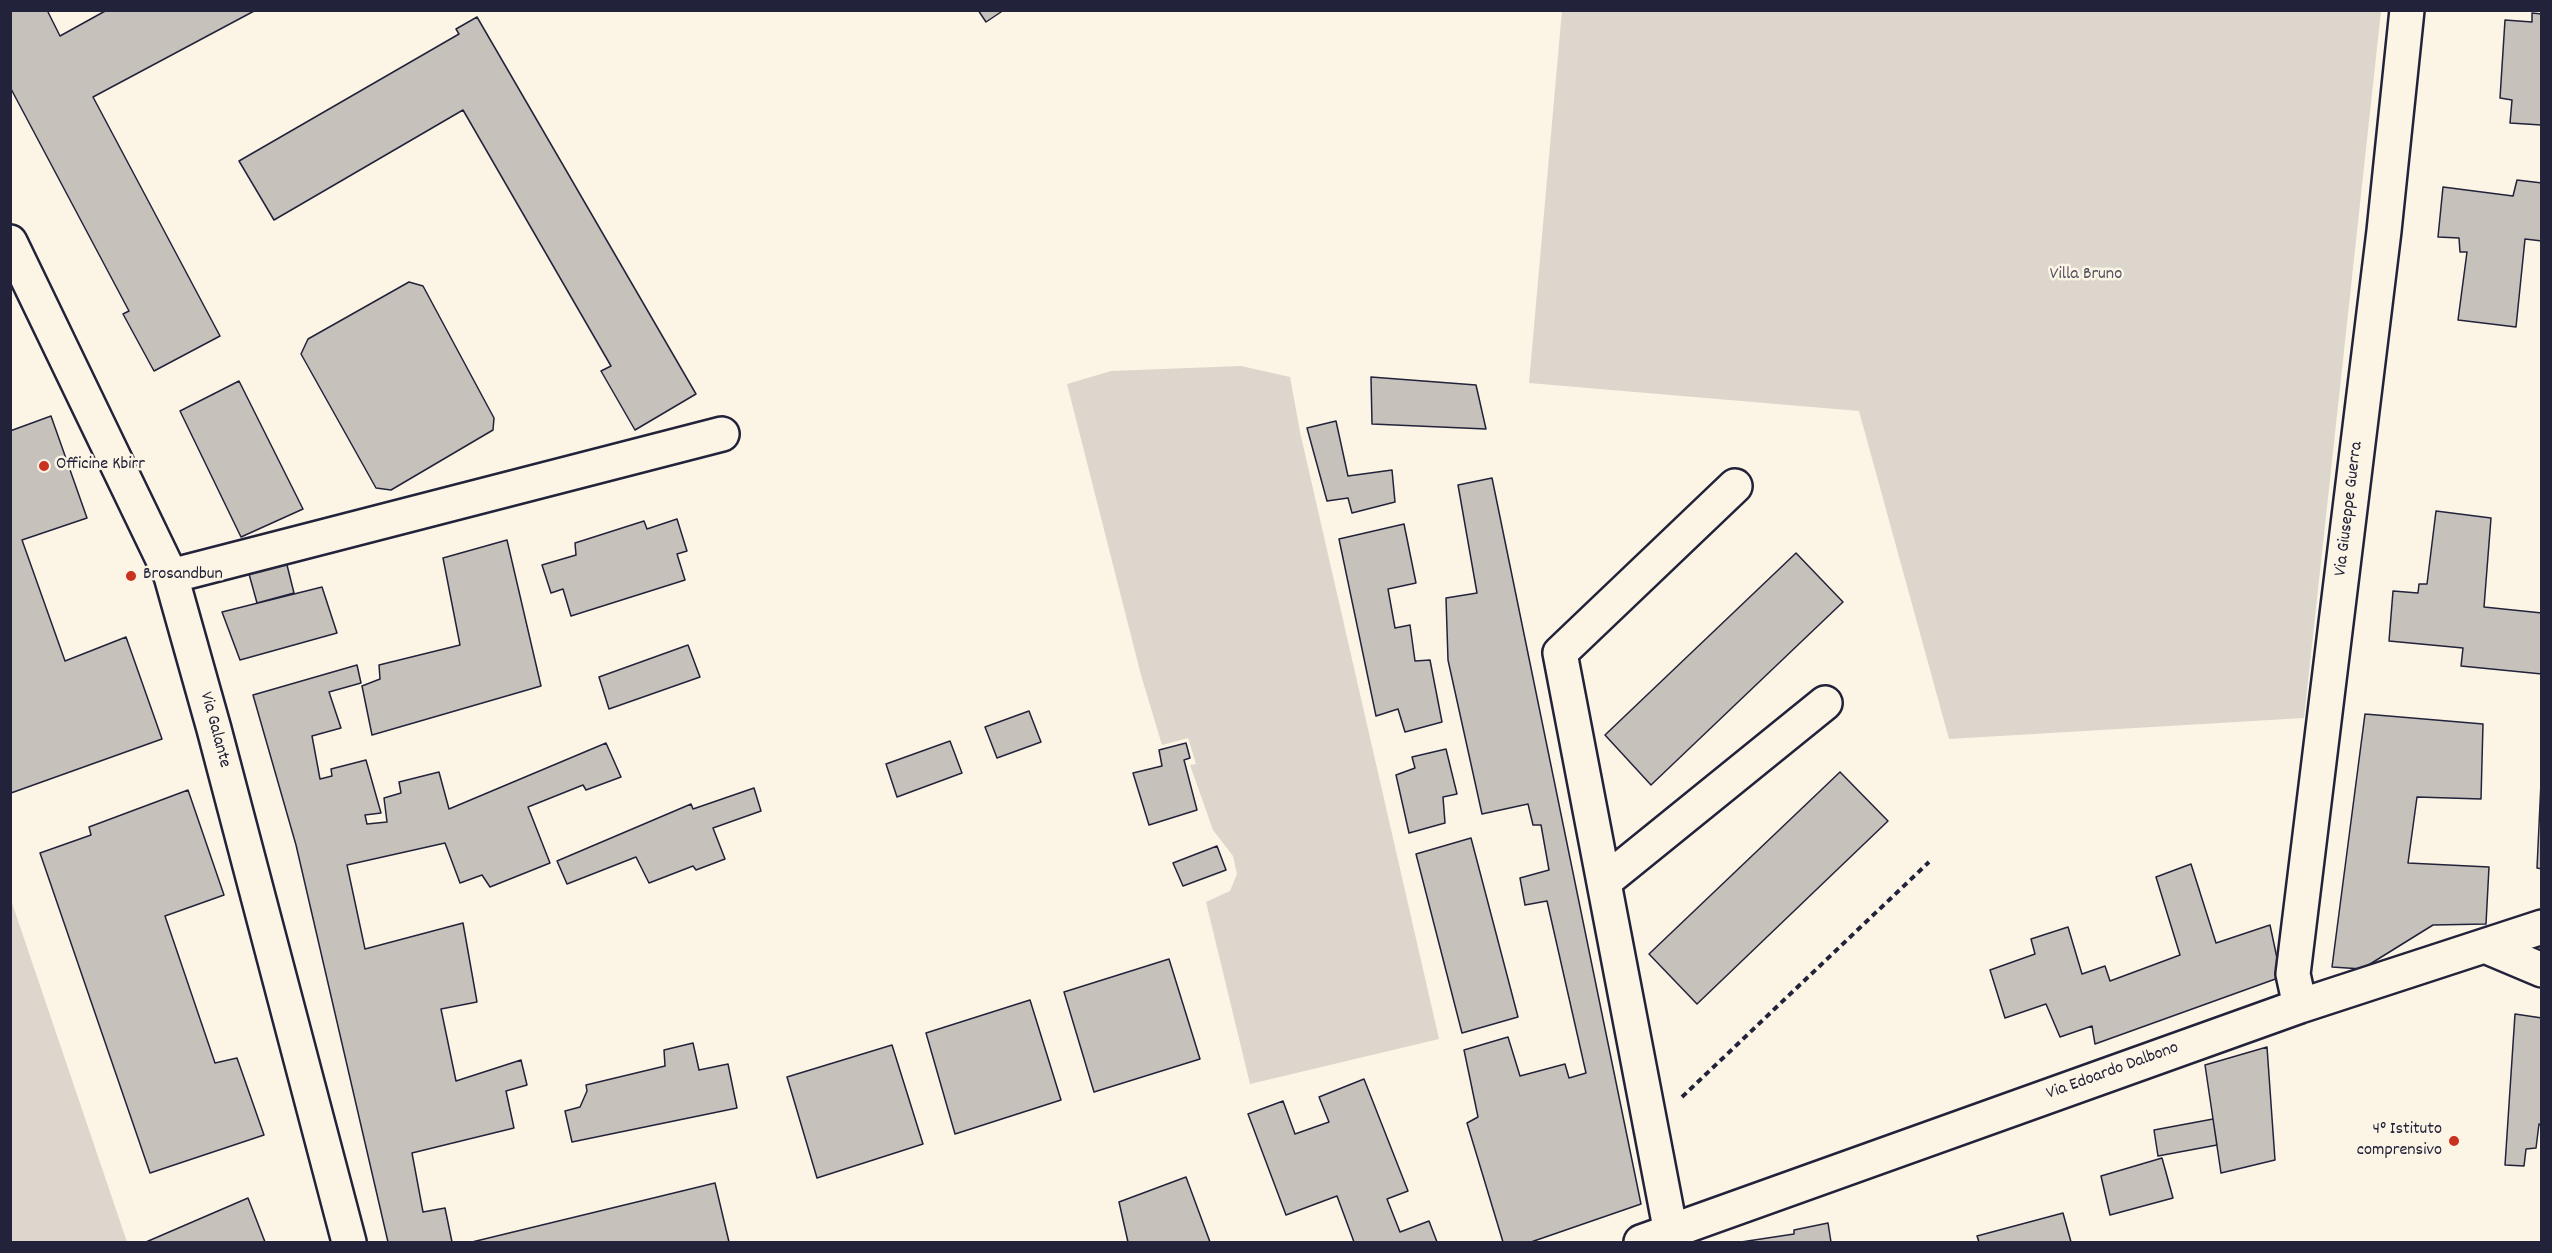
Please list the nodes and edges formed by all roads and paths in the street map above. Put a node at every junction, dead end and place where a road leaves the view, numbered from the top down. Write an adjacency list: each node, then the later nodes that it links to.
1 (2408, 10): 12 (street, Via Giuseppe Guerra)
2 (10, 242): 5 (street, Via Galante)
3 (722, 434): 5 (street)
4 (1736, 486): 8 (street)
5 (171, 576): 15 (street, Via Galante)
6 (1825, 703): 8 (street)
7 (1929, 862): 13 (path)
8 (1604, 882): 13 (street)
9 (2541, 927): 10 (street, Via Edoardo Dalbono)
10 (2485, 946): 11 (street); 12 (street, Via Edoardo Dalbono)
11 (2541, 970)
12 (2300, 1006): 14 (street, Via Edoardo Dalbono)
13 (1651, 1126): 14 (street)
14 (1683, 1234): 16 (street, Via Edoardo Dalbono)
15 (348, 1242)
16 (1641, 1242)

